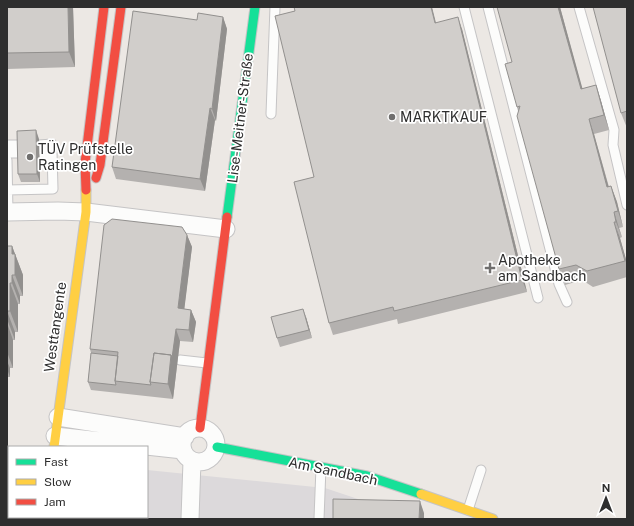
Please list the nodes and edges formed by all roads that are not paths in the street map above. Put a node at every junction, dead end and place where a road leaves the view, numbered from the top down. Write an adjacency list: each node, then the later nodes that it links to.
1 (104, 7): 17 (street, Westtangente)
2 (122, 7): 17 (street, Westtangente)
3 (255, 7): 18 (street, Lise-Meitner-Straße)
4 (275, 7): 8 (lane)
5 (464, 7): 19 (lane)
6 (488, 7): 20 (lane)
7 (579, 7): 15 (lane)
8 (271, 114)
9 (7, 145): 11 (lane)
10 (7, 153): 11 (lane)
11 (20, 153): 13 (lane)
12 (39, 153): 14 (lane)
13 (7, 161): 14 (lane)
14 (8, 190): 16 (lane)
15 (627, 205)
16 (8, 212): 17 (street)
17 (86, 212): 18 (street); 23 (street, Westtangente)
18 (226, 229): 22 (street, Lise-Meitner-Straße)
19 (538, 298)
20 (567, 302)
21 (180, 360): 22 (lane)
22 (207, 363): 24 (street, Lise-Meitner-Straße)
23 (58, 417): 25 (street, Westtangente); 29 (street)
24 (200, 428): 28 (street); 29 (street)
25 (55, 442): 26 (street)
26 (145, 446)
27 (148, 446): 29 (street)
28 (217, 447): 29 (street); 30 (street, Am Sandbach)
29 (186, 449): 33 (street)
30 (321, 467): 32 (street, Am Sandbach); 34 (lane)
31 (481, 470): 32 (lane)
32 (468, 510): 35 (street, Am Sandbach)
33 (190, 519)
34 (319, 519)
35 (493, 519)

